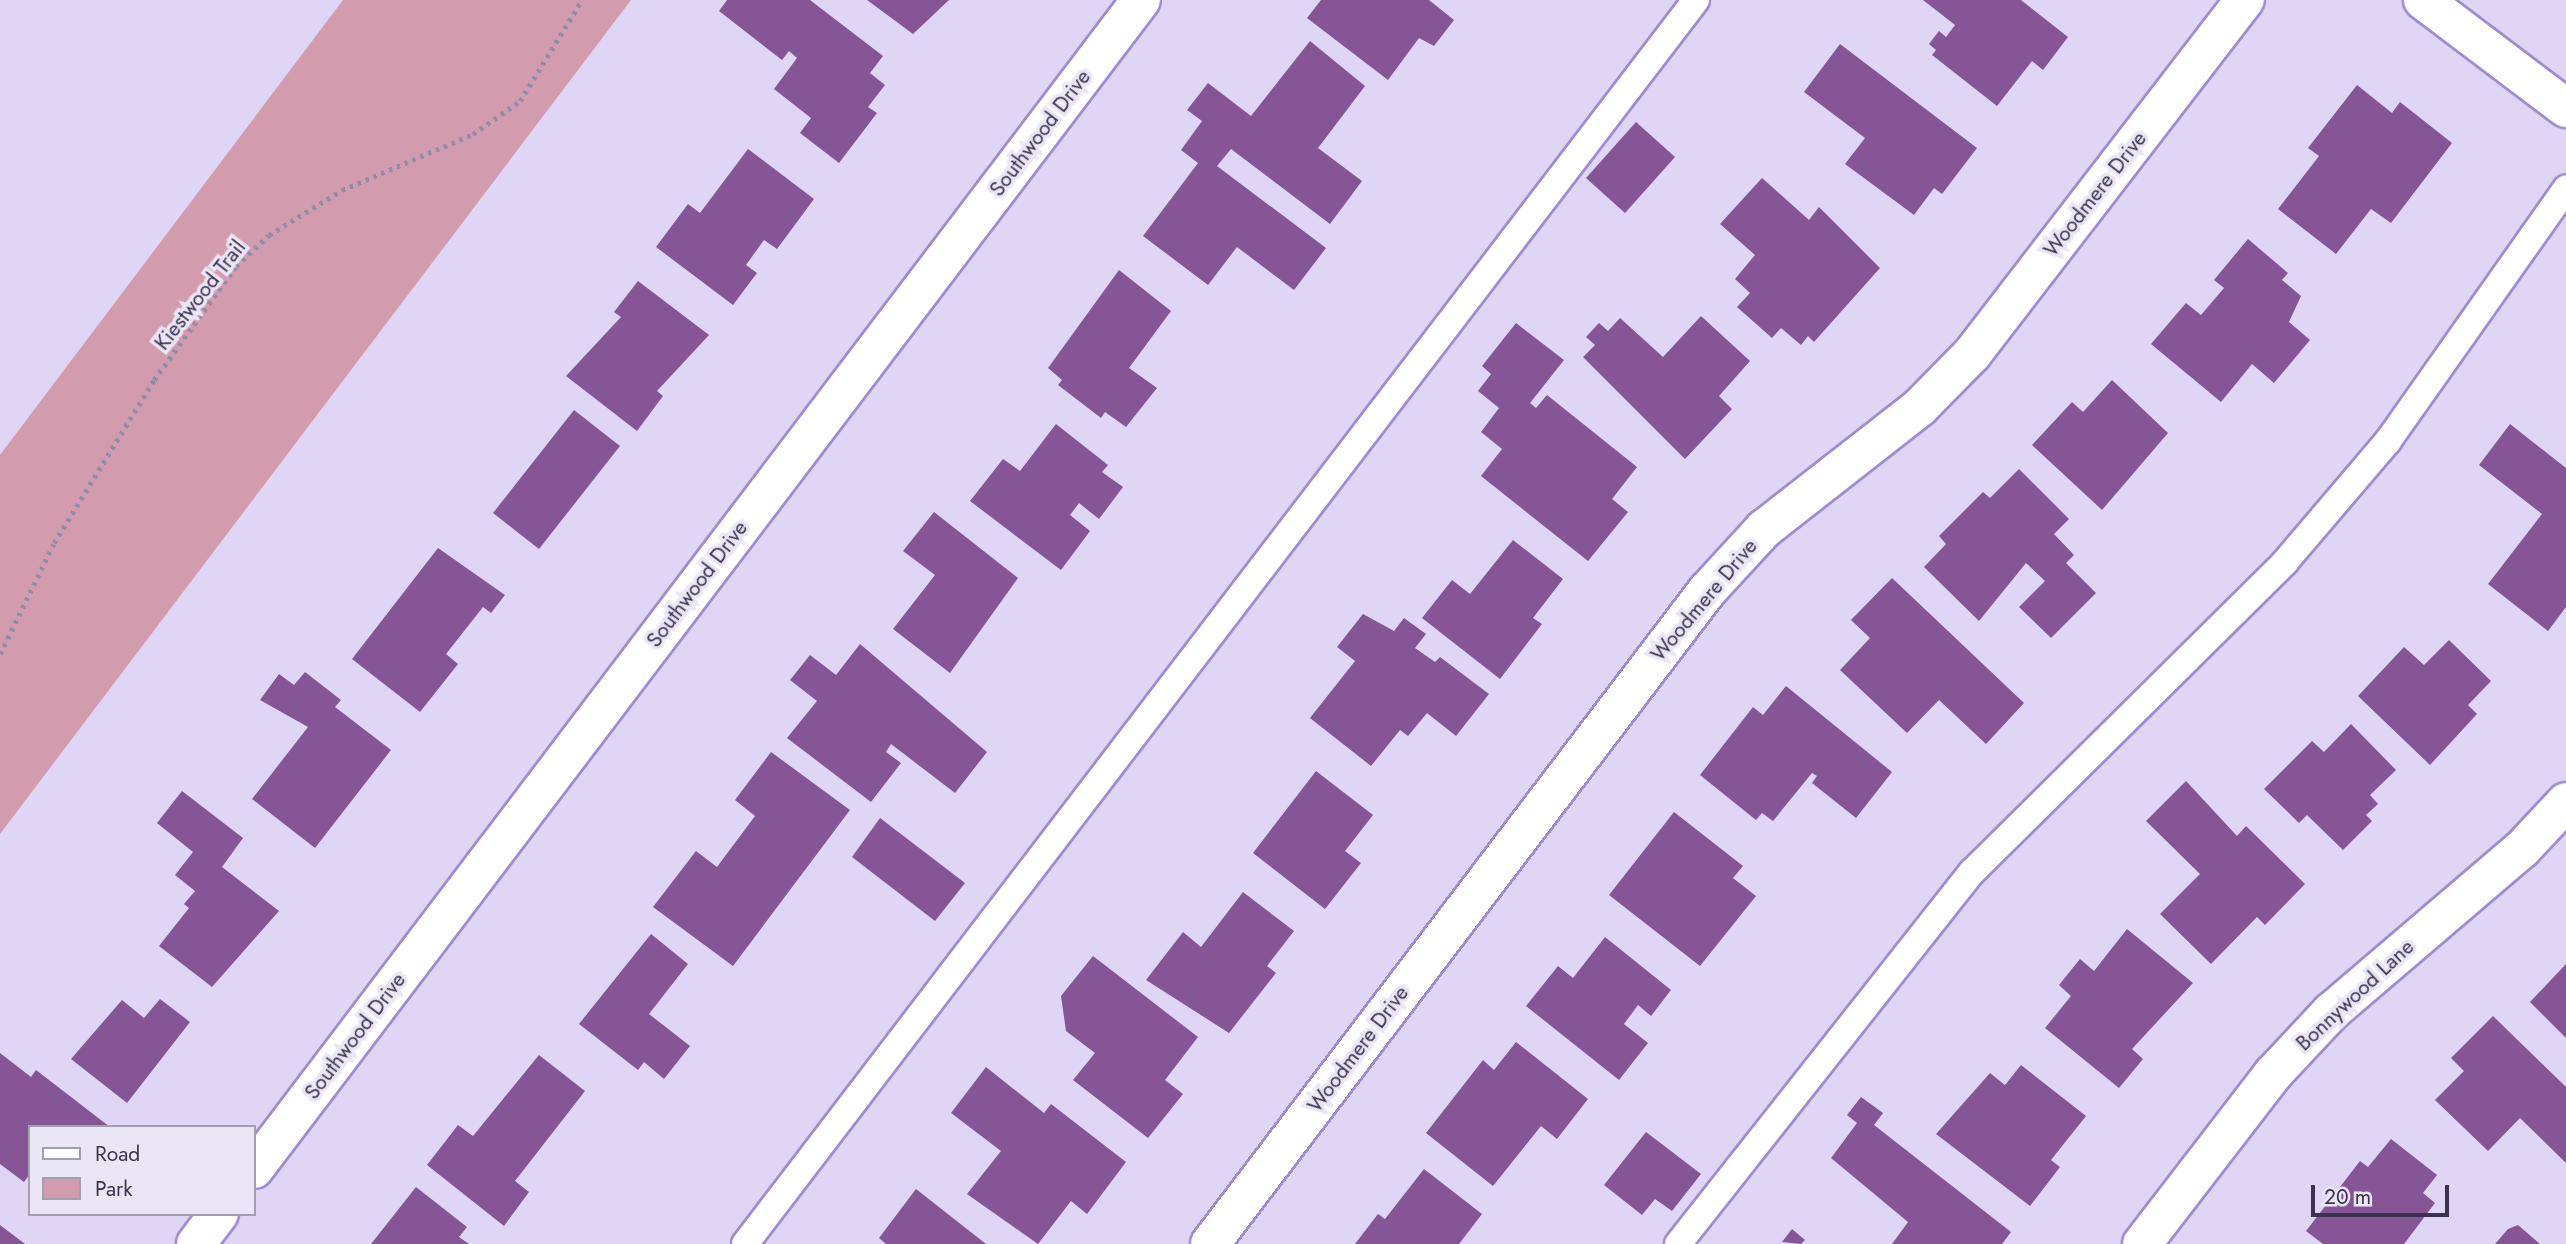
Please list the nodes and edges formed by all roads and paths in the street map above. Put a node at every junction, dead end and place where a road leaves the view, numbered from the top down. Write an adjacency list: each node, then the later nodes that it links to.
1 (582, 0): 8 (path, Kiestwood Trail)
2 (1141, 0): 10 (street, Southwood Drive)
3 (1696, 0): 13 (lane)
4 (2245, 0): 14 (street, Woodmere Drive)
5 (2423, 0): 6 (street)
6 (2566, 108)
7 (2566, 189): 15 (lane)
8 (0, 654)
9 (2566, 802): 16 (street, Bonnywood Lane)
10 (256, 1165)
11 (217, 1216): 12 (street)
12 (196, 1244)
13 (745, 1244)
14 (1210, 1244)
15 (1678, 1244)
16 (2142, 1244)

